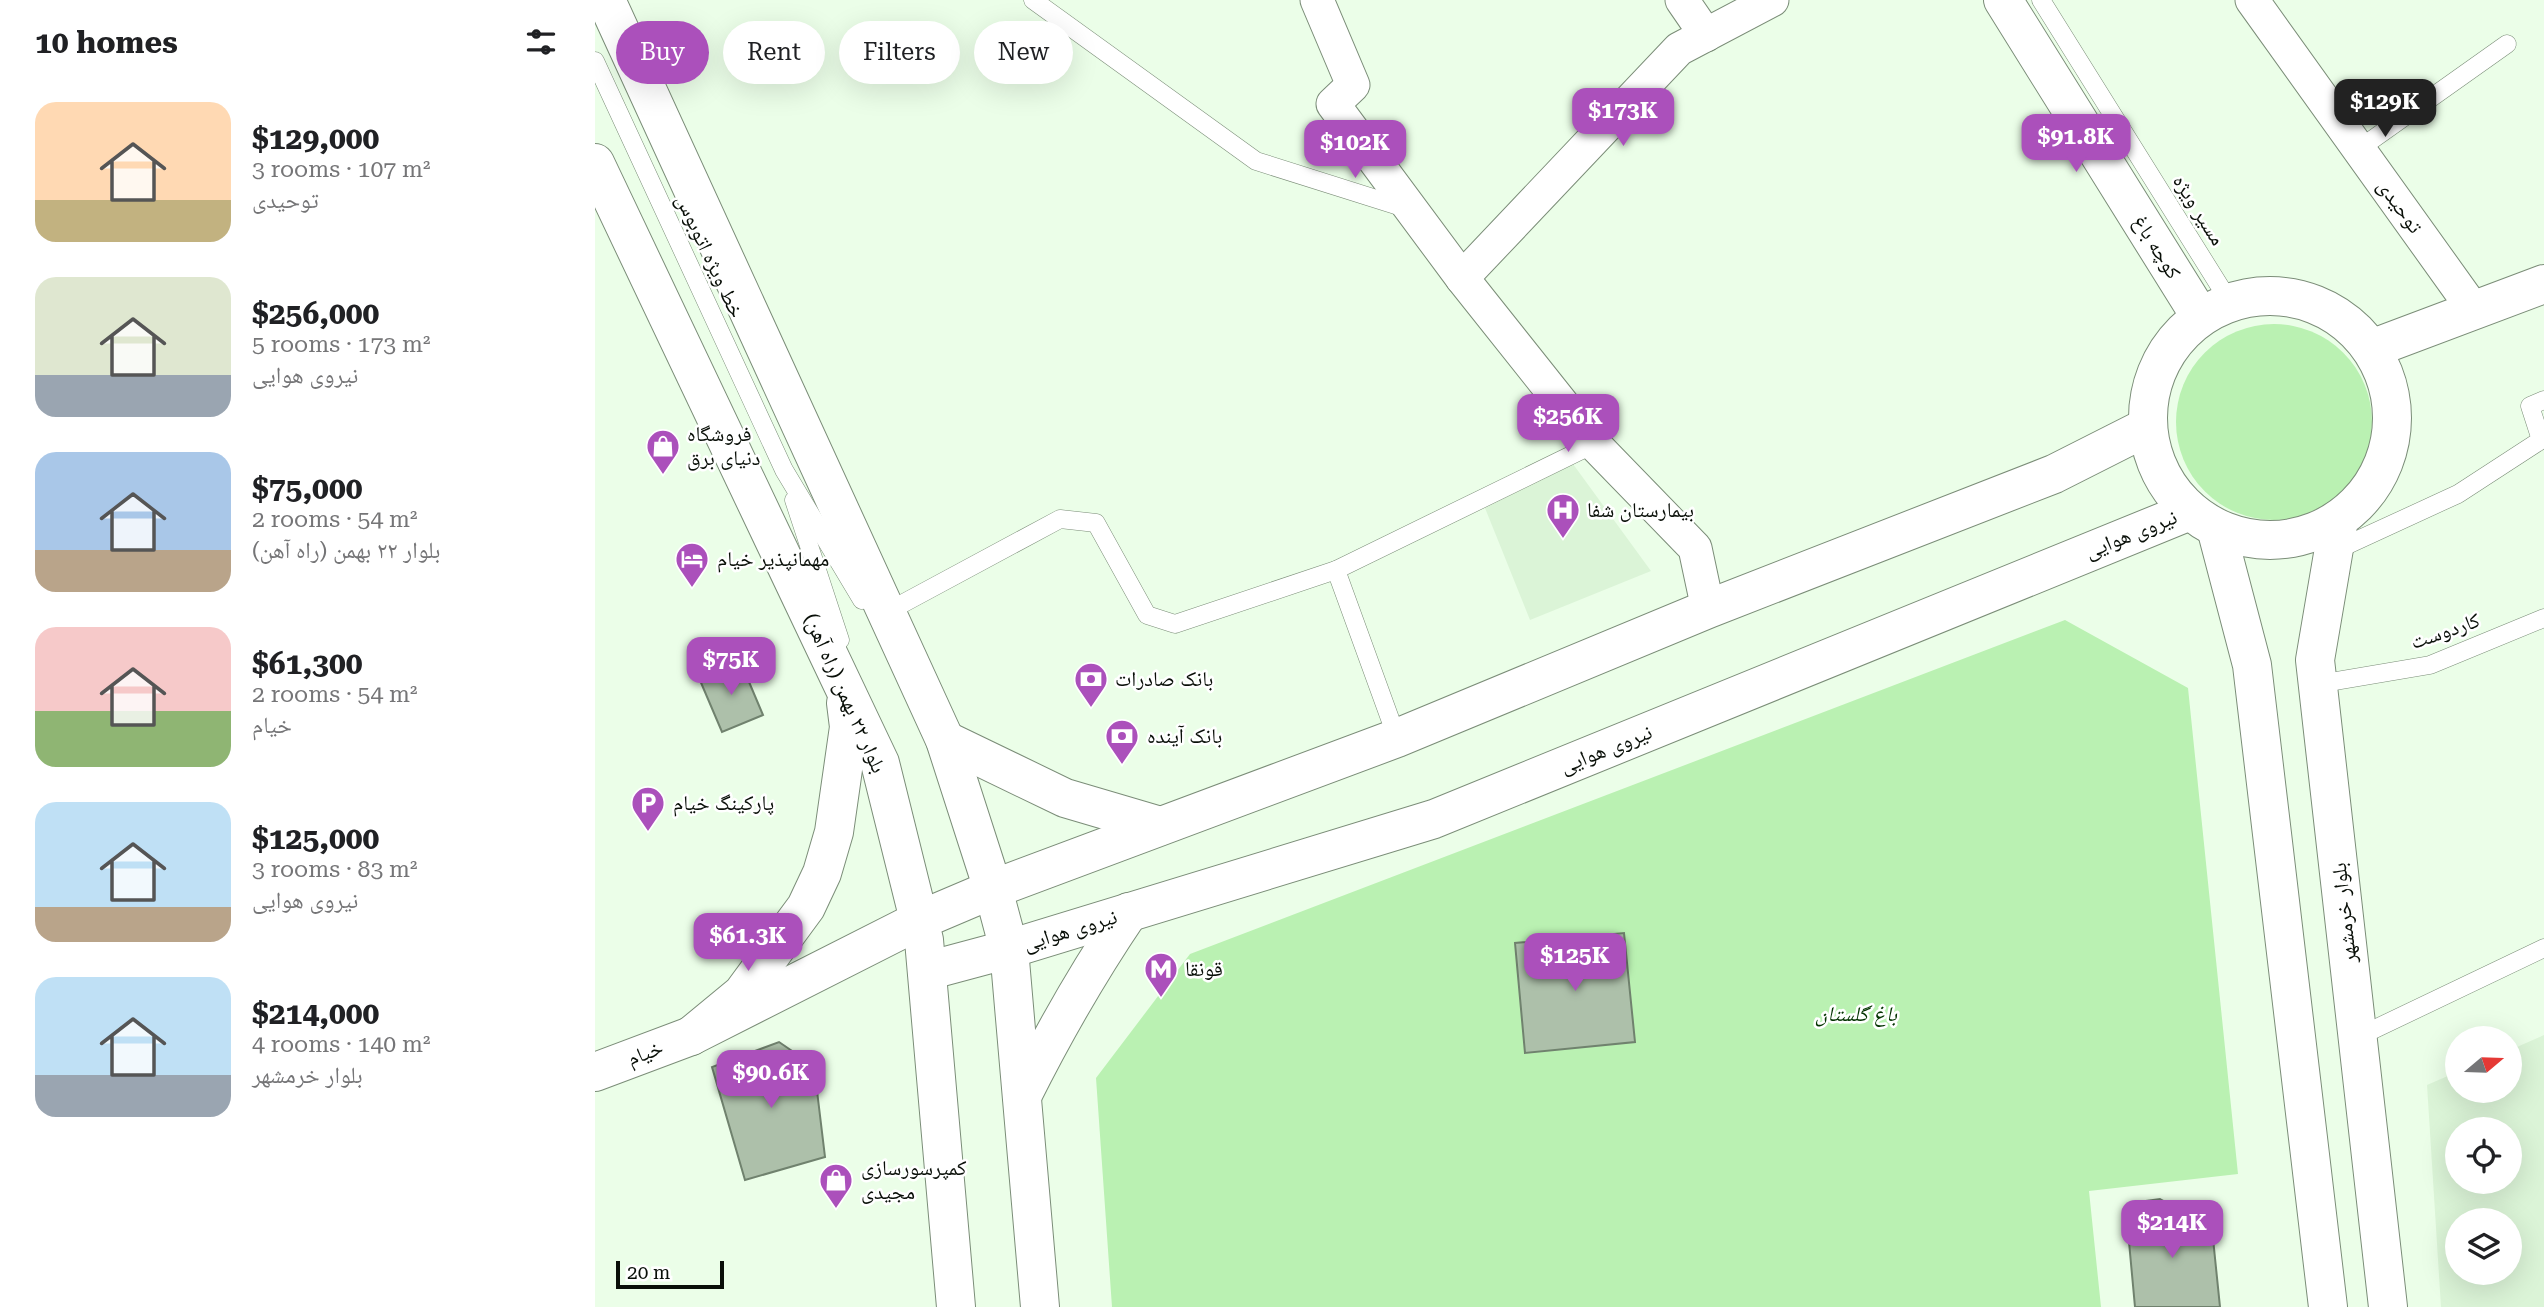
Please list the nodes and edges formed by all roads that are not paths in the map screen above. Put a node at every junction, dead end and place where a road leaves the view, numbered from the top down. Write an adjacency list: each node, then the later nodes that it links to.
1 (606, 0): 28 (main road)
2 (1033, 0): 14 (lane)
3 (1317, 0): 14 (street)
4 (1682, 0): 9 (street)
5 (1772, 0): 9 (street)
6 (2003, 0): 18 (main road, کوچه باغ)
7 (2041, 0): 18 (lane, مسیر ویژه)
8 (2252, 0): 12 (street, توحیدی)
9 (1706, 35): 15 (street)
10 (2507, 44): 12 (lane)
11 (595, 61): 23 (lane, خط ویژه اتوبوس)
12 (2358, 149): 17 (street, توحیدی)
13 (595, 163): 31 (main road, بلوار ۲۲ بهمن (راه آهن))
14 (1412, 211): 15 (street)
15 (1462, 278): 22 (street)
16 (2544, 284): 17 (main road)
17 (2470, 298): 19 (main road)
18 (2215, 308): 19 (main road); 21 (main road)
19 (2371, 348): 25 (main road)
20 (2544, 400): 25 (lane)
21 (2147, 427): 24 (main road); 27 (main road)
22 (1594, 443): 26 (lane); 27 (street)
23 (784, 470): 32 (lane); 34 (lane)
24 (2203, 520): 25 (main road); 37 (main road, نیروی هوایی); 48 (main road)
25 (2336, 535): 30 (main road, بلوار خرمشهر)
26 (1336, 570): 28 (lane); 33 (lane)
27 (1708, 609): 33 (main road)
28 (887, 612): 32 (main road)
29 (2544, 618): 30 (lane, کاردوست)
30 (2318, 684): 43 (main road, بلوار خرمشهر)
31 (844, 687): 34 (main road, بلوار ۲۲ بهمن (راه آهن)); 42 (main road)
32 (943, 735): 35 (main road); 36 (main road)
33 (1397, 738): 35 (main road)
34 (880, 764): 38 (main road, بلوار ۲۲ بهمن (راه آهن))
35 (1160, 826): 36 (main road)
36 (993, 889): 38 (main road, خیام); 39 (main road)
37 (1129, 912): 39 (main road, نیروی هوایی); 45 (main road)
38 (920, 920): 41 (main road, بلوار ۲۲ بهمن (راه آهن)); 42 (main road, خیام)
39 (1009, 948): 41 (main road, نیروی هوایی); 45 (main road)
40 (2544, 948): 43 (lane)
41 (927, 971): 46 (main road, بلوار ۲۲ بهمن (راه آهن))
42 (691, 1035): 44 (main road, خیام)
43 (2358, 1037): 49 (main road, بلوار خرمشهر)
44 (595, 1072)
45 (1022, 1096): 47 (main road)
46 (956, 1307)
47 (1040, 1307)
48 (2328, 1307)
49 (2388, 1307)

